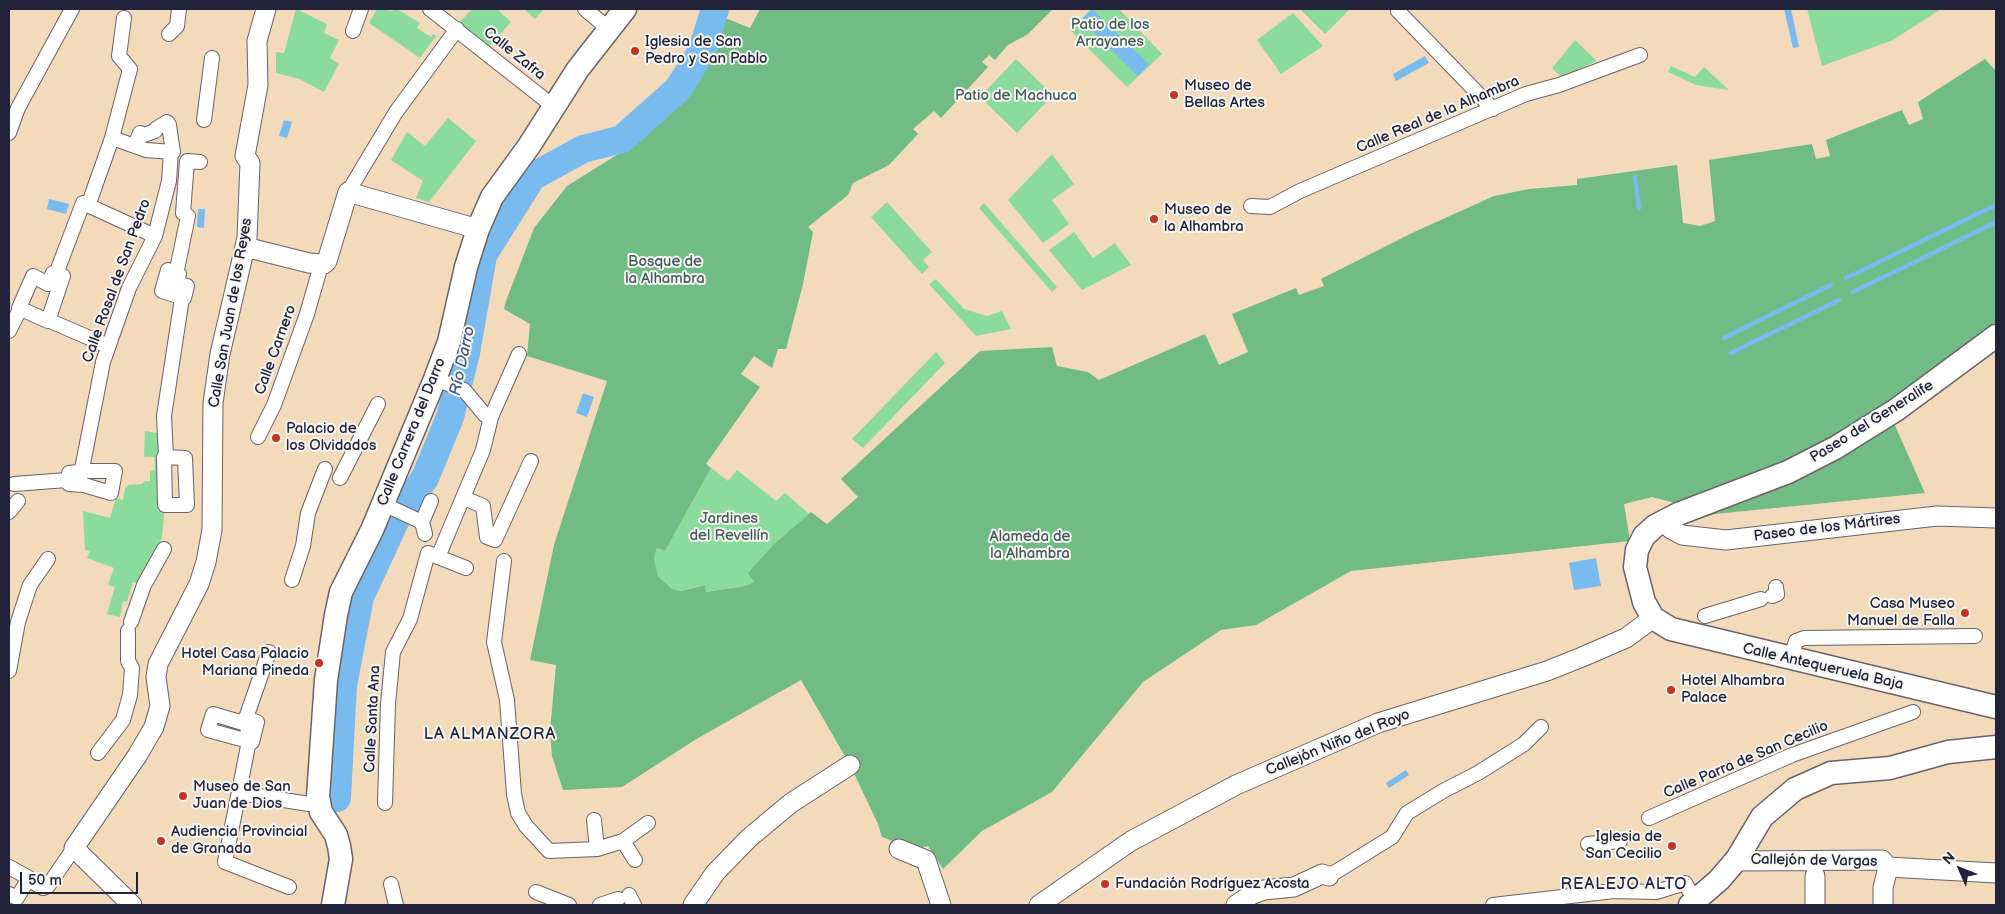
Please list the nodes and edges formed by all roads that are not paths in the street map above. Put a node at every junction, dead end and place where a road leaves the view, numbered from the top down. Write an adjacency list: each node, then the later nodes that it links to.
1 (72, 9): 19 (street)
2 (179, 9): 13 (street)
3 (266, 9): 29 (street, Calle San Juan de los Reyes)
4 (361, 9): 12 (street)
5 (430, 9): 10 (street, Calle Zafra)
6 (585, 9): 11 (street)
7 (625, 9): 11 (street, Calle Carrera del Darro)
8 (1398, 11): 17 (street)
9 (124, 18): 20 (street)
10 (457, 29): 16 (street, Calle Zafra); 24 (street)
11 (609, 29): 16 (street, Calle Carrera del Darro)
12 (352, 31)
13 (169, 34)
14 (1640, 55): 17 (street, Calle Real de la Alhambra)
15 (212, 58): 18 (street)
16 (553, 106): 27 (street, Calle Carrera del Darro)
17 (1492, 109): 26 (street, Calle Real de la Alhambra)
18 (204, 120)
19 (9, 133)
20 (112, 138): 21 (street); 25 (street)
21 (135, 146): 22 (street); 22 (street, Calle Rosal de San Pedro)
22 (171, 152): 28 (street, Calle Rosal de San Pedro)
23 (200, 162): 42 (street)
24 (348, 192): 27 (street); 30 (street)
25 (85, 204): 28 (street); 31 (street)
26 (1251, 206)
27 (478, 229): 38 (street, Calle Carrera del Darro)
28 (155, 236): 36 (street, Calle Rosal de San Pedro)
29 (245, 247): 30 (street); 85 (street, Calle San Juan de los Reyes)
30 (323, 266): 41 (street, Calle Carnero)
31 (56, 274): 32 (street); 33 (street)
32 (20, 309): 33 (street); 34 (street)
33 (48, 320): 36 (street)
34 (9, 331)
35 (1996, 336): 53 (street, Paseo del Generalife)
36 (108, 346): 46 (street, Calle Rosal de San Pedro)
37 (519, 354): 40 (street, Calle Santa Ana)
38 (440, 380): 40 (street); 50 (street, Calle Carrera del Darro)
39 (378, 404): 45 (street)
40 (491, 417): 47 (street, Calle Santa Ana)
41 (258, 437)
42 (166, 457)
43 (531, 461): 47 (street)
44 (325, 469): 59 (street)
45 (340, 478)
46 (14, 484)
47 (464, 498): 55 (street, Calle Santa Ana)
48 (18, 500): 51 (street)
49 (431, 501): 50 (street)
50 (385, 505): 78 (street, Calle Carrera del Darro)
51 (9, 512)
52 (1996, 518): 53 (street, Paseo de los Mártires)
53 (1660, 523): 62 (street)
54 (164, 549): 74 (street)
55 (433, 555): 58 (street); 77 (street, Calle Santa Ana)
56 (48, 558): 63 (street)
57 (504, 561): 86 (street)
58 (466, 568)
59 (292, 580)
60 (1770, 594): 61 (street)
61 (1705, 616)
62 (1654, 618): 68 (street, Calle Antequeruela Baja); 109 (street, Callejón Niño del Royo)
63 (14, 620): 67 (street)
64 (1975, 636): 65 (street)
65 (1792, 651)
66 (269, 652): 72 (street)
67 (9, 671)
68 (1996, 707)
69 (1914, 712): 79 (street, Calle Parra de San Cecilio)
70 (212, 722): 72 (street)
71 (1541, 727): 93 (street)
72 (248, 731): 76 (street)
73 (1996, 747): 88 (street)
74 (98, 753)
75 (850, 765): 107 (street)
76 (239, 793): 78 (street); 97 (street)
77 (385, 803)
78 (313, 804): 100 (street)
79 (1649, 818)
80 (594, 820): 86 (street)
81 (648, 823): 82 (street)
82 (623, 841): 86 (street); 89 (street)
83 (1620, 841): 84 (street)
84 (1588, 844)
85 (74, 848): 95 (street, Calle San Juan de los Reyes); 103 (street)
86 (597, 849)
87 (899, 849): 108 (street)
88 (1737, 859): 91 (street, Callejón de Vargas); 102 (street)
89 (635, 860)
90 (9, 867): 99 (street)
91 (1888, 867): 92 (street, Callejón de Vargas); 113 (street)
92 (1996, 873)
93 (1329, 876): 110 (street)
94 (1815, 876): 112 (street)
95 (31, 881)
96 (391, 884): 104 (street)
97 (289, 887)
98 (536, 892): 105 (street)
99 (9, 894)
100 (334, 900)
101 (627, 901): 106 (street)
102 (1695, 904): 111 (street)
103 (132, 905)
104 (396, 905)
105 (569, 905)
106 (600, 905)
107 (693, 905)
108 (941, 905)
109 (1039, 905)
110 (1236, 905)
111 (1493, 905)
112 (1815, 905)
113 (1883, 905)

